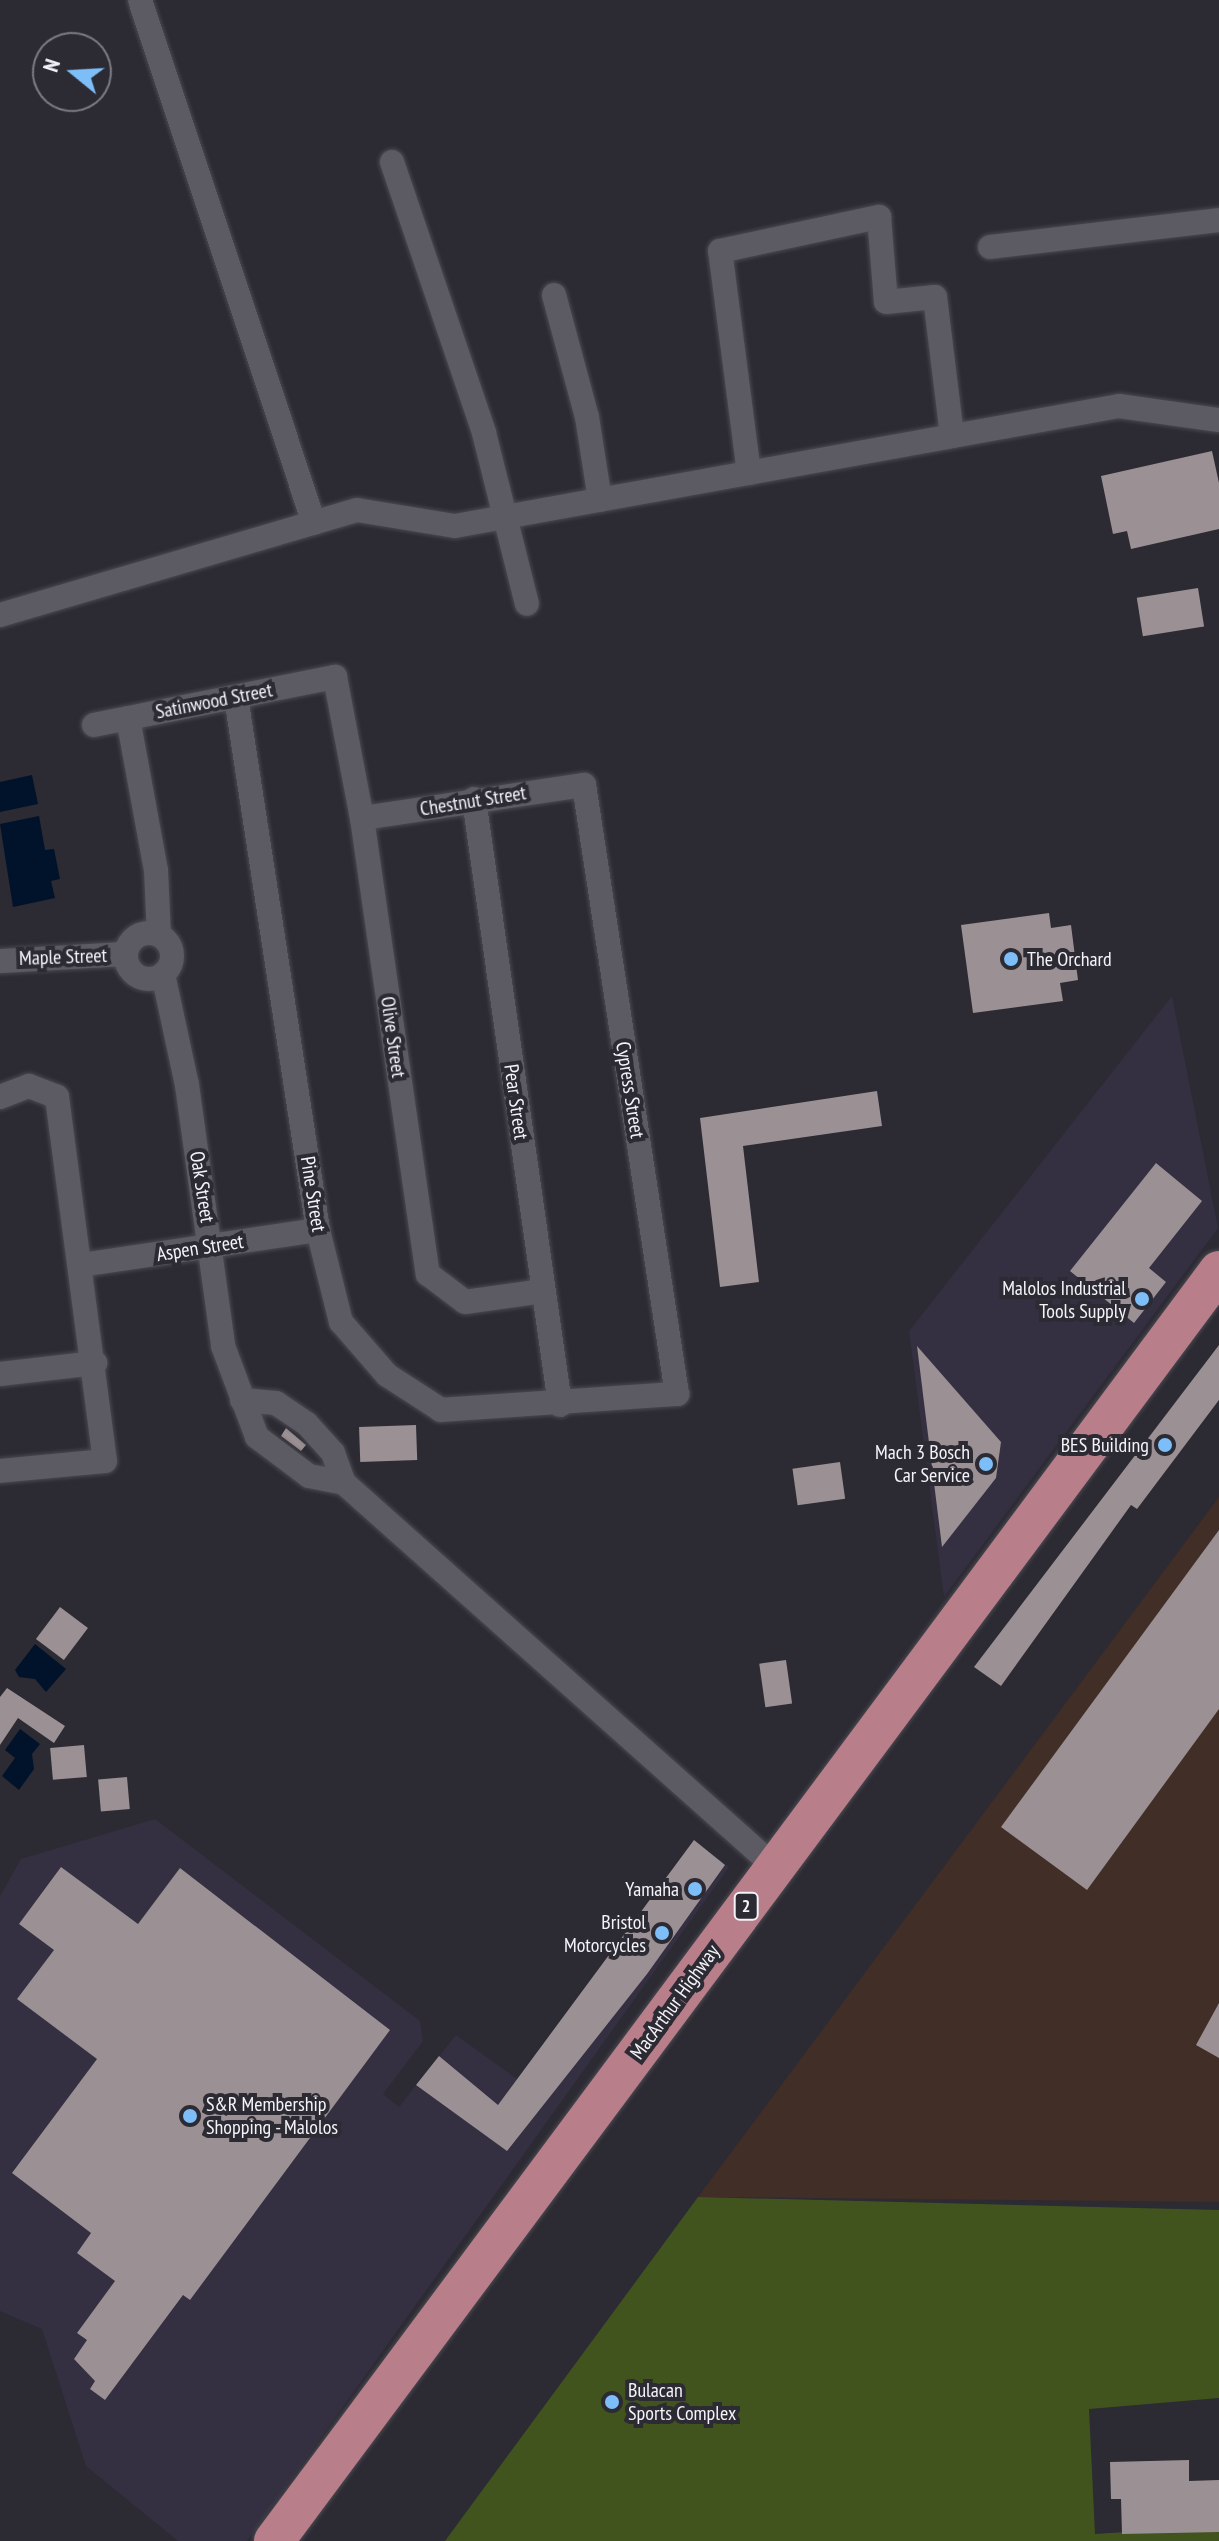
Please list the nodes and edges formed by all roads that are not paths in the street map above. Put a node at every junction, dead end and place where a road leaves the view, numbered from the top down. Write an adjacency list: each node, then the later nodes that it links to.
1 (140, 0): 11 (street)
2 (392, 162): 10 (street)
3 (1219, 220): 4 (street)
4 (990, 247)
5 (554, 295): 9 (street)
6 (1219, 420): 7 (street)
7 (952, 436): 8 (street); 8 (street)
8 (749, 473): 9 (street)
9 (600, 500): 10 (street)
10 (505, 517): 11 (street); 12 (street)
11 (314, 523): 13 (street)
12 (527, 604)
13 (0, 615)
14 (335, 677): 15 (street, Satinwood Street); 20 (street, Olive Street)
15 (236, 697): 16 (street, Satinwood Street); 26 (street, Pine Street)
16 (128, 718): 17 (street, Satinwood Street); 21 (street)
17 (94, 725)
18 (584, 785): 19 (street, Chestnut Street); 33 (street, Cypress Street)
19 (474, 799): 20 (street, Chestnut Street); 30 (street, Pear Street)
20 (362, 818): 30 (street, Olive Street)
21 (159, 935): 22 (street); 24 (street)
22 (126, 954): 23 (street, Maple Street); 24 (street)
23 (0, 961)
24 (163, 974): 27 (street, Oak Street)
25 (3, 1095): 28 (street)
26 (318, 1230): 27 (street, Aspen Street); 35 (street, Pine Street)
27 (211, 1245): 28 (street, Aspen Street); 34 (street, Oak Street)
28 (81, 1265): 31 (street)
29 (1219, 1271): 38 (highway, MacArthur Highway / 2)
30 (543, 1291): 35 (street, Pear Street)
31 (95, 1363): 32 (street); 36 (street)
32 (0, 1374)
33 (677, 1394): 35 (street, Pine Street)
34 (242, 1400): 37 (street, Oak Street); 37 (street)
35 (560, 1405)
36 (0, 1471)
37 (344, 1483): 38 (street)
38 (775, 1867): 39 (highway, MacArthur Highway / 2)
39 (274, 2541)

